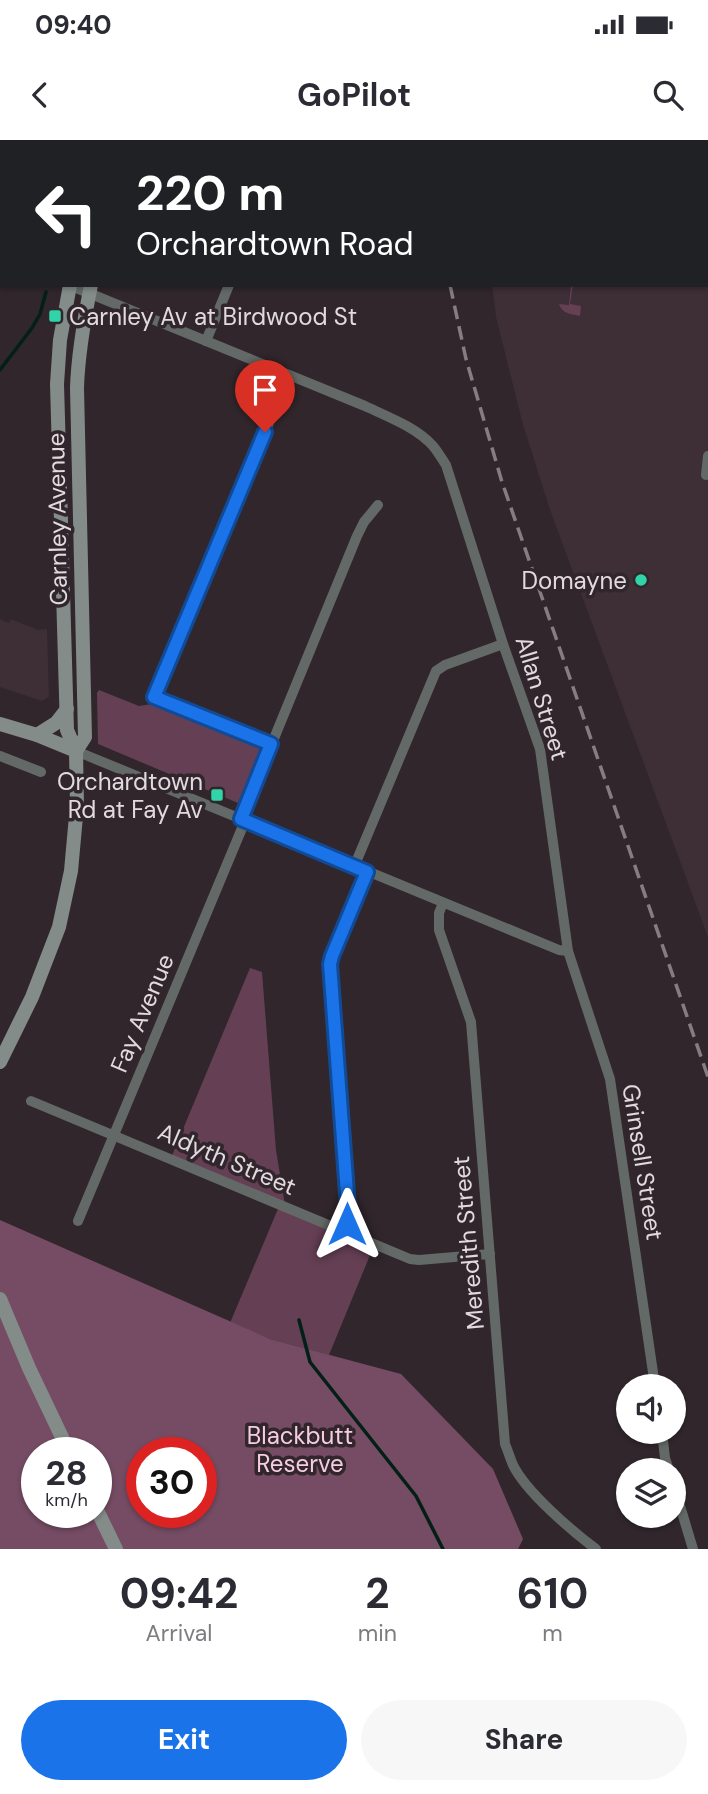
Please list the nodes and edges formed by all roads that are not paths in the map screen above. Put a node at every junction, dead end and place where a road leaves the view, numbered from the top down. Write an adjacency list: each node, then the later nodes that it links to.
1 (70, 287): 10 (main road, Carnley Avenue)
2 (228, 287): 4 (street)
3 (90, 289): 4 (street); 14 (main road, Carnley Avenue)
4 (206, 341): 5 (street)
5 (289, 376): 9 (street, Allan Street); 13 (street)
6 (708, 456): 7 (street)
7 (706, 475)
8 (378, 505): 13 (street, Fay Avenue)
9 (503, 644): 18 (street); 21 (street, Allan Street)
10 (67, 709): 12 (main road); 14 (main road, Carnley Avenue)
11 (0, 724): 12 (main road)
12 (37, 735): 14 (main road)
13 (271, 744): 17 (street, Fay Avenue)
14 (76, 751): 17 (street); 22 (main road, Carnley Avenue)
15 (0, 756): 16 (street)
16 (41, 772)
17 (243, 820): 18 (street); 24 (street, Fay Avenue)
18 (354, 867): 19 (street)
19 (367, 872): 20 (street); 26 (street)
20 (443, 903): 21 (street); 27 (street, Meredith Street)
21 (568, 950): 29 (street, Grinsell Street)
22 (0, 1062)
23 (31, 1101): 24 (street, Aldyth Street)
24 (114, 1135): 25 (street, Fay Avenue); 26 (street, Aldyth Street)
25 (78, 1221)
26 (344, 1230): 27 (street, Aldyth Street)
27 (490, 1254): 34 (street, Meredith Street)
28 (0, 1299): 30 (main road)
29 (653, 1374)
30 (62, 1437)
31 (686, 1526): 35 (street)
32 (106, 1528): 33 (main road)
33 (116, 1549)
34 (596, 1549)
35 (693, 1549)

